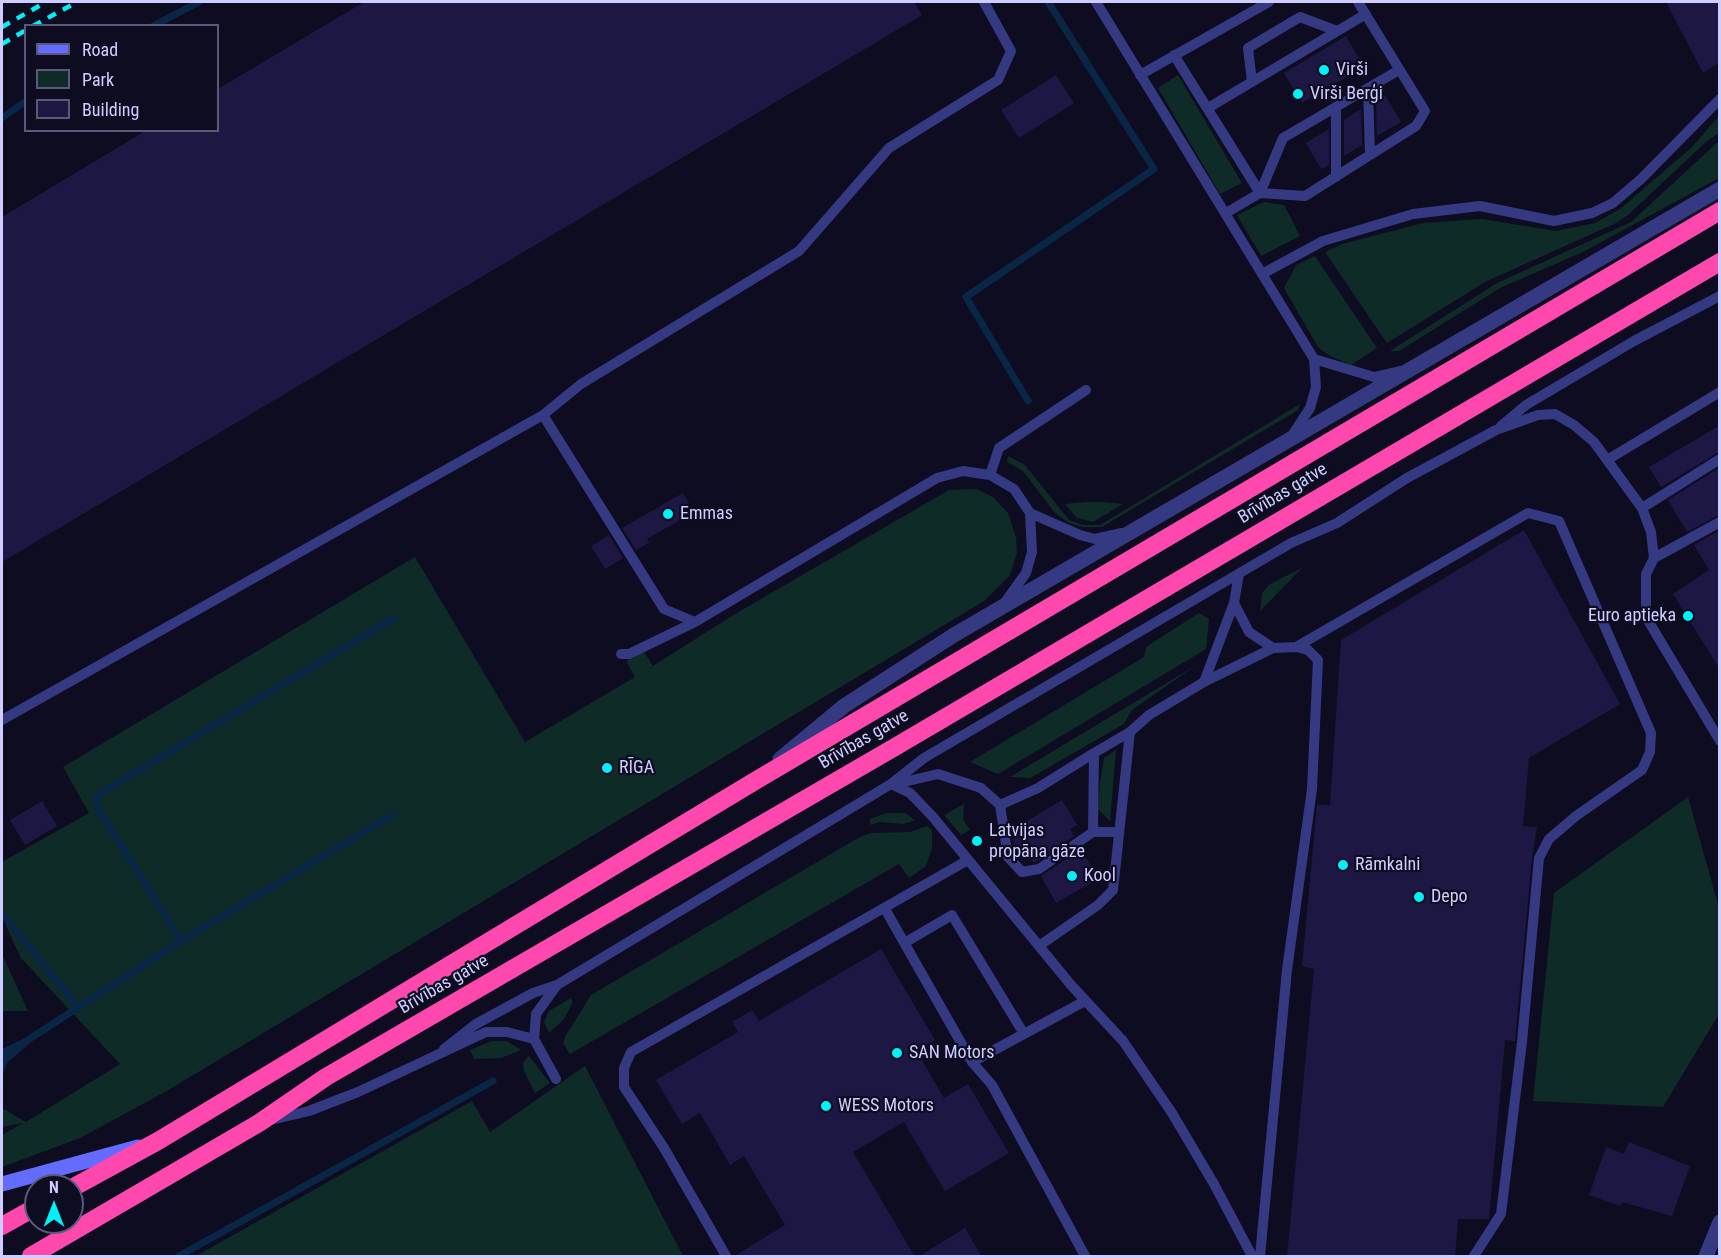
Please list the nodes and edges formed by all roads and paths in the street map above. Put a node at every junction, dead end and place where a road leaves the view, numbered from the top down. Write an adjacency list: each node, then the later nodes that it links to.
1 (984, 2): 28 (lane)
2 (1096, 2): 9 (lane)
3 (1269, 2): 7 (lane)
4 (1358, 2): 5 (lane)
5 (1366, 14): 6 (lane); 8 (lane)
6 (1337, 31): 10 (lane); 10 (lane)
7 (1174, 55): 9 (lane); 14 (lane)
8 (1399, 70): 11 (lane); 15 (lane)
9 (1140, 75): 20 (lane)
10 (1251, 82): 14 (lane)
11 (1368, 88): 13 (lane); 15 (lane)
12 (1719, 99): 22 (lane)
13 (1336, 107): 16 (lane); 18 (lane)
14 (1208, 108): 18 (lane)
15 (1370, 155): 16 (lane)
16 (1336, 177): 18 (lane)
17 (1719, 189): 25 (street)
18 (1260, 193): 20 (lane)
19 (1719, 211): 51 (highway, Brīvības gatve)
20 (1226, 213): 22 (lane)
21 (1719, 262): 67 (highway, Brīvības gatve)
22 (1262, 274): 24 (lane)
23 (1719, 296): 29 (lane)
24 (1314, 359): 25 (lane); 30 (lane)
25 (1411, 369): 30 (street)
26 (1086, 390): 33 (lane)
27 (1719, 392): 32 (lane)
28 (543, 415): 42 (lane); 47 (lane)
29 (1496, 430): 32 (lane); 39 (lane)
30 (1290, 437): 37 (street)
31 (1719, 459): 34 (lane)
32 (1607, 460): 34 (lane)
33 (990, 475): 35 (lane); 42 (lane)
34 (1642, 508): 38 (lane)
35 (1030, 513): 37 (lane); 41 (lane)
36 (1719, 522): 38 (lane)
37 (1131, 531): 41 (street)
38 (1654, 558): 49 (lane)
39 (1239, 574): 40 (lane); 52 (lane)
40 (1234, 603): 44 (lane); 46 (lane)
41 (1000, 608): 51 (street)
42 (695, 622): 45 (lane)
43 (1296, 646): 44 (lane); 78 (lane); 79 (lane)
44 (1273, 648): 46 (lane)
45 (621, 654)
46 (1204, 682): 48 (lane)
47 (2, 720)
48 (1130, 732): 50 (lane); 55 (lane)
49 (1719, 741)
50 (1094, 753): 53 (lane); 54 (lane)
51 (755, 781): 68 (highway, Brīvības gatve)
52 (891, 784): 53 (lane); 56 (lane); 60 (lane)
53 (1000, 805): 54 (lane)
54 (1093, 832): 55 (lane)
55 (1118, 832): 59 (lane)
56 (968, 860): 57 (lane); 59 (lane)
57 (885, 909): 58 (lane); 75 (lane)
58 (906, 942): 62 (lane); 65 (lane)
59 (1039, 946): 61 (lane)
60 (557, 985): 63 (lane); 64 (lane)
61 (1085, 1001): 62 (lane); 77 (lane)
62 (1024, 1034): 65 (lane)
63 (534, 1039): 64 (lane); 66 (lane)
64 (444, 1049): 67 (lane)
65 (972, 1062): 76 (lane)
66 (556, 1079)
67 (259, 1123): 74 (highway, Brīvības gatve)
68 (158, 1141): 69 (highway, Brīvības gatve); 70 (main road)
69 (84, 1181)
70 (2, 1184)
71 (24, 1214): 73 (highway)
72 (1719, 1222): 80 (street)
73 (2, 1226)
74 (32, 1257)
75 (726, 1257)
76 (1085, 1257)
77 (1252, 1257)
78 (1260, 1257)
79 (1474, 1257)
80 (1706, 1257)

